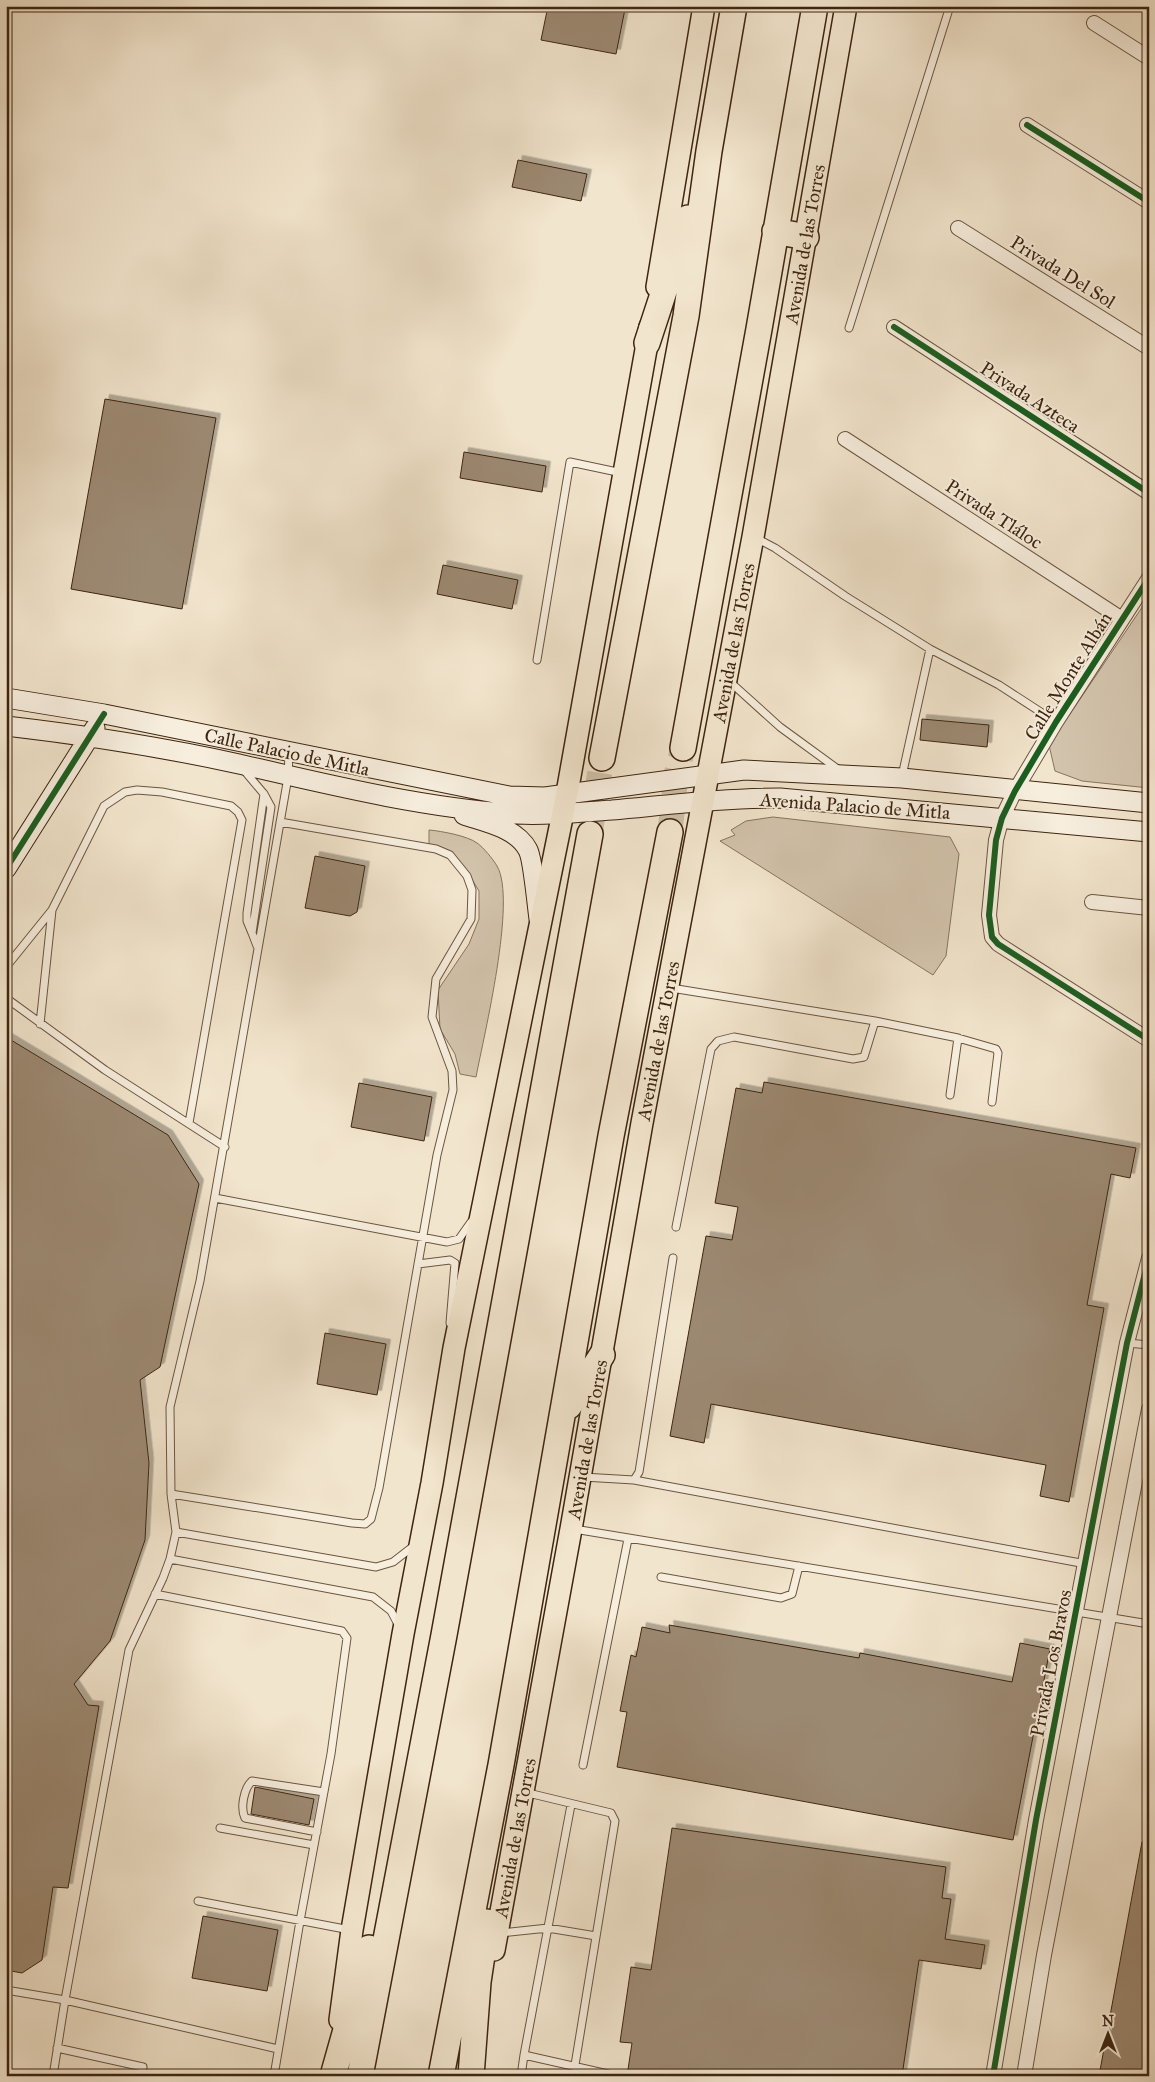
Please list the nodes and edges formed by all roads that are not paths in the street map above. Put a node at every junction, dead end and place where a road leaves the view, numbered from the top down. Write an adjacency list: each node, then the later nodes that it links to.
1 (704, 6): 16 (main road)
2 (734, 6): 9 (highway)
3 (815, 6): 12 (highway, Avenida de las Torres)
4 (846, 6): 13 (main road, Avenida de las Torres)
5 (950, 6): 15 (lane)
6 (1094, 23): 7 (street)
7 (1149, 58)
8 (1027, 125): 10 (street)
9 (710, 151): 16 (highway); 34 (highway)
10 (1149, 202)
11 (958, 228): 17 (street, Privada Del Sol)
12 (775, 231): 13 (highway); 32 (highway, Avenida de las Torres)
13 (806, 237): 21 (main road, Avenida de las Torres)
14 (894, 327): 20 (street, Privada Azteca)
15 (850, 328)
16 (647, 343): 19 (main road)
17 (1149, 348)
18 (845, 439): 23 (street, Privada Tláloc)
19 (624, 473): 25 (lane); 41 (main road)
20 (1149, 493)
21 (753, 536): 24 (lane); 26 (main road, Avenida de las Torres)
22 (1149, 578): 23 (street, Calle Monte Albán)
23 (1122, 620): 29 (street, Calle Monte Albán)
24 (930, 649): 29 (lane); 39 (lane)
25 (538, 660)
26 (725, 677): 36 (main road, Avenida de las Torres); 37 (lane)
27 (6, 698): 28 (main road, Calle Palacio de Mitla)
28 (104, 714): 31 (main road); 33 (main road, Calle Palacio de Mitla)
29 (1056, 722): 40 (street, Calle Monte Albán)
30 (6, 726): 31 (main road, Calle Palacio de Mitla)
31 (90, 736): 35 (main road, Calle Palacio de Mitla); 51 (main road)
32 (682, 748)
33 (289, 753): 38 (lane); 41 (main road, Calle Palacio de Mitla)
34 (602, 758)
35 (240, 765): 38 (main road, Calle Palacio de Mitla); 56 (lane)
36 (707, 775): 37 (main road, Avenida Palacio de Mitla); 41 (main road, Avenida Palacio de Mitla); 43 (main road, Avenida de las Torres)
37 (845, 775): 39 (main road, Avenida Palacio de Mitla)
38 (288, 777): 42 (main road, Calle Palacio de Mitla); 47 (lane)
39 (902, 778): 40 (main road, Avenida Palacio de Mitla)
40 (1015, 791): 44 (main road, Avenida Palacio de Mitla); 46 (street)
41 (567, 793): 45 (main road)
42 (425, 802): 45 (main road, Calle Palacio de Mitla); 55 (main road)
43 (703, 802): 45 (main road, Avenida Palacio de Mitla); 46 (main road, Avenida Palacio de Mitla); 58 (main road, Avenida de las Torres)
44 (1149, 802)
45 (562, 814): 55 (main road)
46 (1002, 818): 49 (main road, Avenida Palacio de Mitla); 63 (street)
47 (280, 822): 56 (lane); 71 (lane)
48 (670, 832): 80 (highway, Avenida de las Torres)
49 (1149, 832)
50 (590, 834): 99 (highway)
51 (6, 869)
52 (1092, 902): 53 (street)
53 (1149, 908)
54 (52, 910): 57 (lane); 61 (lane); 66 (lane)
55 (541, 928): 69 (main road)
56 (257, 948): 67 (lane)
57 (6, 967)
58 (668, 988): 60 (lane); 78 (main road, Avenida de las Torres)
59 (6, 998): 61 (lane)
60 (875, 1021): 62 (lane); 70 (lane)
61 (40, 1024): 66 (lane)
62 (958, 1038): 64 (lane); 65 (lane)
63 (1149, 1040)
64 (950, 1095)
65 (992, 1102)
66 (189, 1123): 67 (lane)
67 (224, 1147): 68 (lane)
68 (215, 1198): 71 (lane); 83 (lane)
69 (483, 1205): 71 (lane); 77 (main road)
70 (676, 1227)
71 (422, 1239): 74 (lane)
72 (673, 1258): 82 (lane)
73 (1149, 1258): 75 (street, Privada Los Bravos)
74 (418, 1264): 77 (lane); 83 (lane)
75 (1127, 1343): 76 (lane); 89 (street, Privada Los Bravos)
76 (1149, 1345)
77 (454, 1348): 87 (main road)
78 (602, 1355): 80 (highway); 81 (main road, Avenida de las Torres)
79 (1149, 1409): 94 (street)
80 (562, 1417): 97 (highway, Avenida de las Torres)
81 (580, 1477): 82 (lane); 84 (main road, Avenida de las Torres)
82 (634, 1480): 89 (lane)
83 (171, 1494): 85 (lane)
84 (571, 1529): 86 (lane); 101 (main road, Avenida de las Torres)
85 (176, 1532): 87 (lane); 88 (lane)
86 (628, 1539): 90 (lane); 98 (lane)
87 (420, 1542): 96 (main road)
88 (170, 1559): 92 (lane); 96 (lane)
89 (1086, 1564): 93 (street, Privada Los Bravos)
90 (799, 1566): 91 (lane); 93 (lane)
91 (661, 1577)
92 (155, 1594): 100 (lane); 113 (lane)
93 (1077, 1612): 94 (lane); 127 (street, Privada Los Bravos)
94 (1108, 1617): 95 (lane); 128 (street)
95 (1149, 1624)
96 (403, 1634): 109 (main road)
97 (501, 1765): 123 (highway, Avenida de las Torres); 124 (highway)
98 (583, 1765)
99 (418, 1777): 121 (highway); 122 (highway)
100 (324, 1792): 104 (lane); 104 (lane)
101 (524, 1792): 102 (lane); 110 (main road, Avenida de las Torres)
102 (571, 1805): 108 (lane); 111 (lane)
103 (220, 1828): 105 (lane)
104 (317, 1832): 105 (lane)
105 (314, 1845): 107 (lane)
106 (198, 1901): 107 (lane)
107 (300, 1921): 109 (lane); 115 (lane)
108 (548, 1928): 110 (lane); 111 (lane); 116 (lane)
109 (352, 1930): 121 (main road)
110 (497, 1933): 124 (main road, Avenida de las Torres)
111 (596, 1936): 117 (lane)
112 (6, 1990): 113 (lane)
113 (65, 2000): 114 (lane); 115 (lane)
114 (57, 2048): 118 (lane); 119 (lane)
115 (278, 2048): 120 (lane)
116 (524, 2055): 117 (lane); 125 (lane)
117 (575, 2065): 126 (lane)
118 (52, 2076)
119 (142, 2076)
120 (274, 2076)
121 (333, 2076)
122 (360, 2076)
123 (441, 2076)
124 (471, 2076)
125 (521, 2076)
126 (617, 2076)
127 (993, 2076)
128 (1024, 2076)

